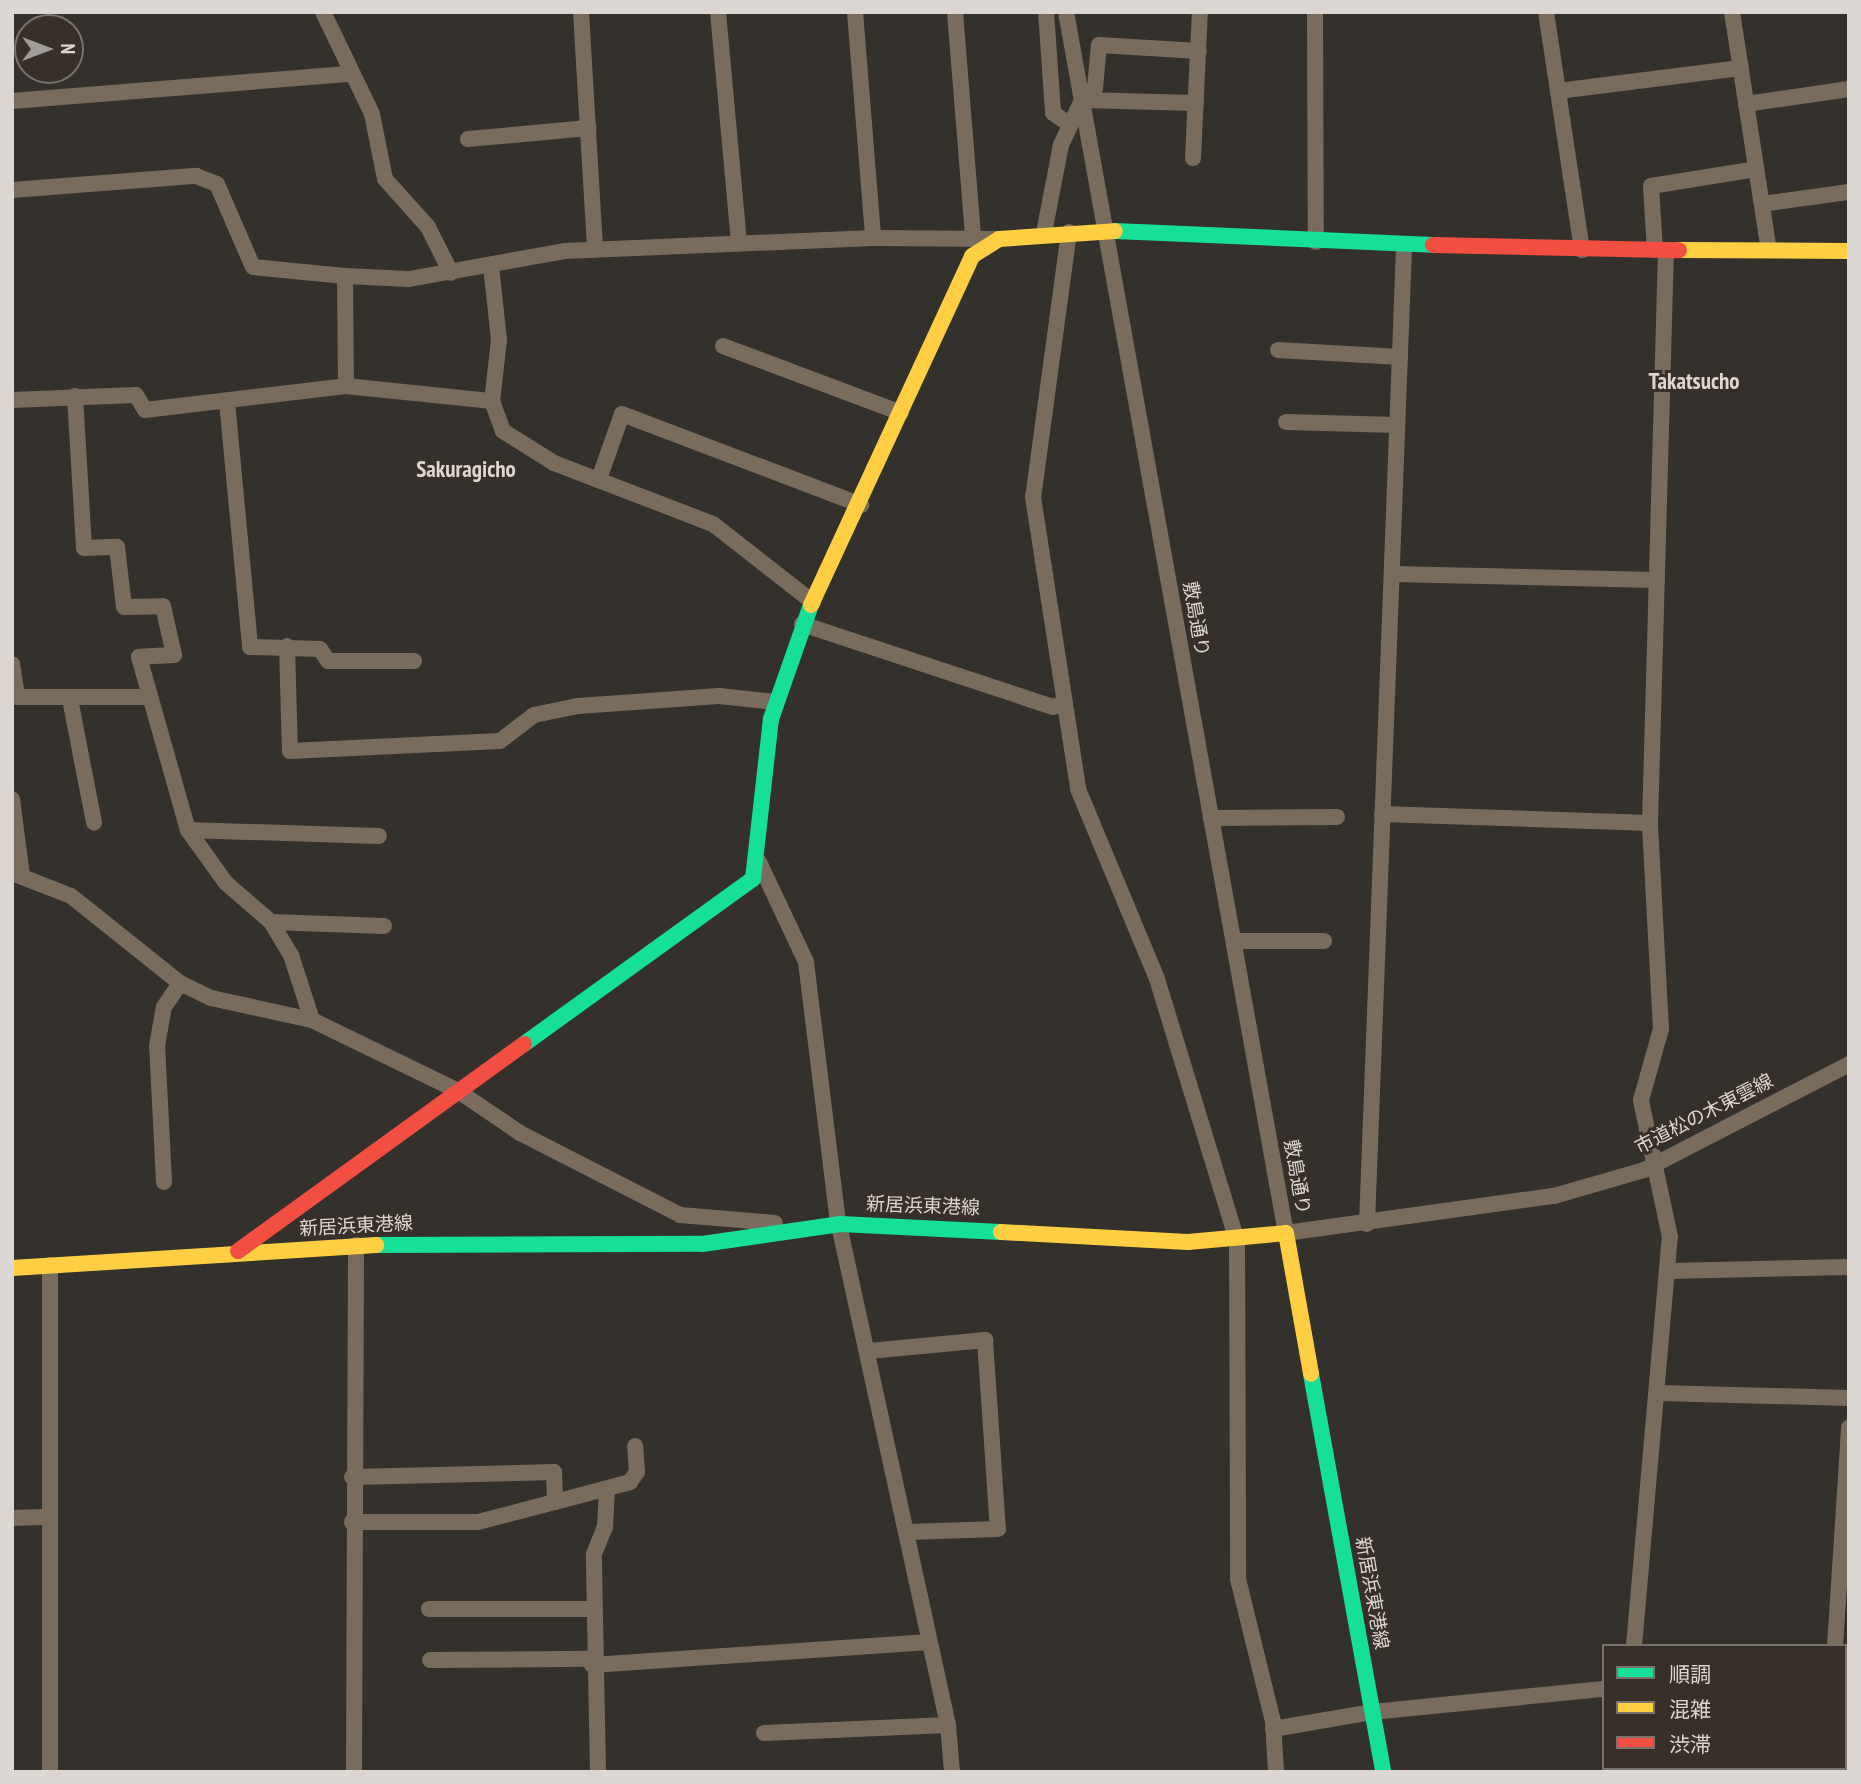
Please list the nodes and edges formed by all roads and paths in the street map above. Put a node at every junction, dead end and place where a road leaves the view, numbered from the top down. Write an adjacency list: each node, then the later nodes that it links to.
1 (323, 12): 14 (street)
2 (582, 12): 22 (street)
3 (718, 12): 36 (street)
4 (855, 12): 32 (street)
5 (955, 12): 33 (street)
6 (1046, 12): 21 (street)
7 (1066, 12): 17 (street, 敷島通り)
8 (1200, 12): 12 (street)
9 (1315, 12): 35 (street)
10 (1546, 12): 16 (street)
11 (1732, 12): 13 (street)
12 (1199, 51): 17 (street); 19 (street)
13 (1741, 68): 16 (street); 20 (street)
14 (350, 74): 18 (street); 44 (street)
15 (1849, 89): 20 (street)
16 (1558, 92): 39 (street)
17 (1082, 100): 19 (street); 21 (street); 29 (street, 敷島通り)
18 (12, 102)
19 (1196, 103): 24 (street)
20 (1746, 104): 25 (street)
21 (1070, 125): 31 (street)
22 (588, 128): 23 (street); 38 (street)
23 (468, 139)
24 (1193, 158)
25 (1756, 169): 28 (street); 40 (street)
26 (12, 190): 45 (street)
27 (1849, 192): 28 (street)
28 (1762, 204): 41 (street)
29 (1105, 231): 30 (street); 35 (street); 74 (street, 敷島通り)
30 (1069, 232): 31 (street); 70 (street)
31 (1044, 233): 34 (street)
32 (873, 238): 33 (street); 36 (street)
33 (973, 238): 34 (street)
34 (999, 239): 54 (street)
35 (1316, 242): 37 (street)
36 (739, 243): 38 (street)
37 (1404, 246): 39 (street); 48 (street)
38 (596, 250): 43 (street)
39 (1582, 250): 40 (street)
40 (1660, 250): 41 (street); 60 (street)
41 (1769, 250): 42 (street)
42 (1849, 251)
43 (491, 265): 44 (street); 52 (street)
44 (451, 273): 45 (street)
45 (345, 276): 49 (street)
46 (723, 346): 54 (street)
47 (1278, 351): 48 (street)
48 (1400, 357): 56 (street)
49 (346, 386): 52 (street); 53 (street)
50 (75, 396): 51 (street); 53 (street); 66 (street)
51 (12, 400)
52 (492, 401): 57 (street)
53 (227, 402): 63 (street)
54 (901, 413): 58 (street)
55 (1286, 422): 56 (street)
56 (1397, 425): 59 (street)
57 (599, 479): 58 (street); 61 (street)
58 (861, 505): 61 (street)
59 (1392, 574): 60 (street); 72 (street)
60 (1657, 580): 76 (street)
61 (813, 602): 62 (street)
62 (802, 624): 69 (street); 70 (street)
63 (287, 646): 64 (street); 69 (street)
64 (414, 661)
65 (12, 664): 67 (street)
66 (147, 697): 68 (street); 77 (street)
67 (14, 698): 68 (street)
68 (69, 699): 75 (street)
69 (775, 702): 79 (street)
70 (1065, 703): 94 (street)
71 (12, 799): 80 (street)
72 (1382, 814): 76 (street); 92 (street)
73 (1338, 817): 74 (street)
74 (1210, 818): 83 (street, 敷島通り)
75 (94, 822)
76 (1650, 823): 89 (street)
77 (188, 830): 78 (street); 81 (street)
78 (379, 836)
79 (759, 862): 88 (street); 91 (street)
80 (17, 875): 85 (street)
81 (271, 922): 82 (street); 86 (street)
82 (384, 926)
83 (1235, 941): 84 (street); 93 (street, 敷島通り)
84 (1324, 941)
85 (180, 983): 86 (street); 90 (street)
86 (312, 1020): 88 (street)
87 (1849, 1064): 89 (street, 市道松の木東雲線)
88 (458, 1091): 91 (street); 96 (street)
89 (1656, 1163): 92 (street, 市道松の木東雲線); 100 (street)
90 (164, 1182)
91 (839, 1220): 94 (street, 新居浜東港線); 95 (street, 新居浜東港線); 101 (street)
92 (1367, 1224): 93 (street, 市道松の木東雲線)
93 (1286, 1233): 94 (street, 新居浜東港線); 122 (street, 新居浜東港線)
94 (1237, 1241): 124 (street)
95 (356, 1245): 96 (street, 新居浜東港線); 107 (street)
96 (238, 1251): 97 (street, 新居浜東港線)
97 (50, 1265): 99 (street, 新居浜東港線); 110 (street)
98 (1849, 1267): 100 (street)
99 (12, 1268)
100 (1668, 1271): 102 (street)
101 (869, 1351): 113 (street); 113 (street)
102 (1659, 1393): 103 (street); 117 (street)
103 (1849, 1398)
104 (1849, 1427): 106 (street)
105 (635, 1446): 108 (street)
106 (1848, 1452): 118 (street)
107 (352, 1477): 109 (street); 112 (street)
108 (607, 1489): 109 (street); 115 (street)
109 (555, 1503): 112 (street)
110 (50, 1517): 111 (street); 126 (street)
111 (12, 1518)
112 (352, 1522): 127 (street)
113 (908, 1532): 116 (street)
114 (429, 1609): 115 (street)
115 (593, 1609): 120 (street)
116 (929, 1642): 120 (street); 123 (street)
117 (1634, 1644)
118 (1835, 1644)
119 (430, 1660): 120 (street)
120 (592, 1662): 128 (street)
121 (1602, 1689): 122 (street)
122 (1371, 1712): 124 (street); 131 (street, 新居浜東港線)
123 (948, 1725): 125 (street); 129 (street)
124 (1273, 1729): 130 (street)
125 (764, 1733)
126 (50, 1772)
127 (354, 1772)
128 (598, 1772)
129 (952, 1772)
130 (1276, 1772)
131 (1383, 1772)

